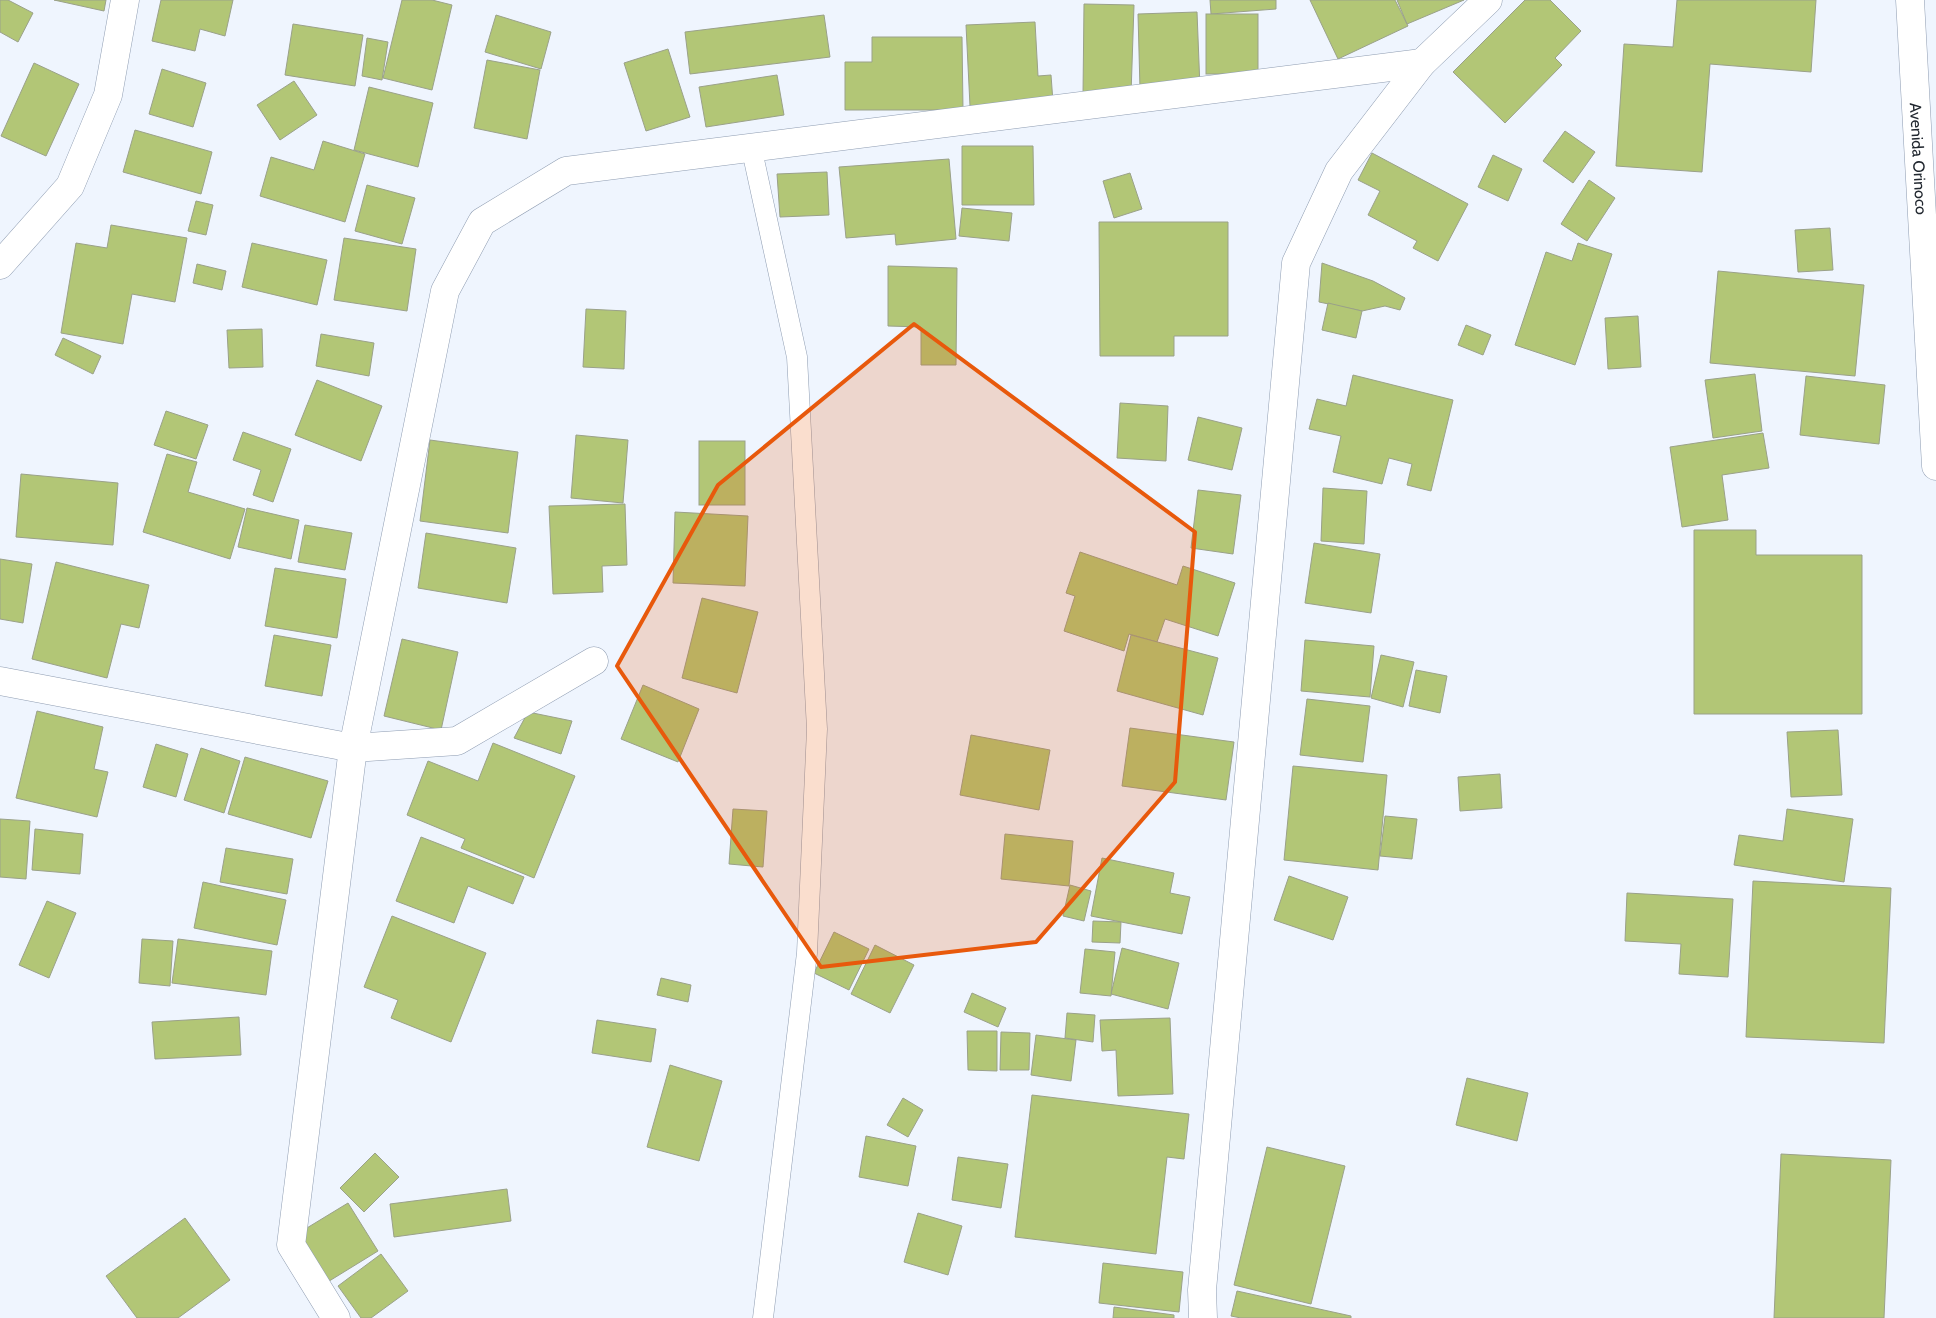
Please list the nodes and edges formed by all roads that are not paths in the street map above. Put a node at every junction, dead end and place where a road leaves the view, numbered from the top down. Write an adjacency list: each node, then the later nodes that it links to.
1 (125, 0): 6 (street)
2 (1488, 0): 4 (street)
3 (1910, 0): 7 (street, Avenida Orinoco)
4 (1422, 63): 5 (street); 13 (street)
5 (752, 146): 10 (street); 12 (lane)
6 (0, 265)
7 (1936, 466)
8 (594, 662): 10 (street)
9 (0, 680): 10 (street)
10 (353, 748): 11 (street)
11 (336, 1318)
12 (762, 1318)
13 (1203, 1318)

